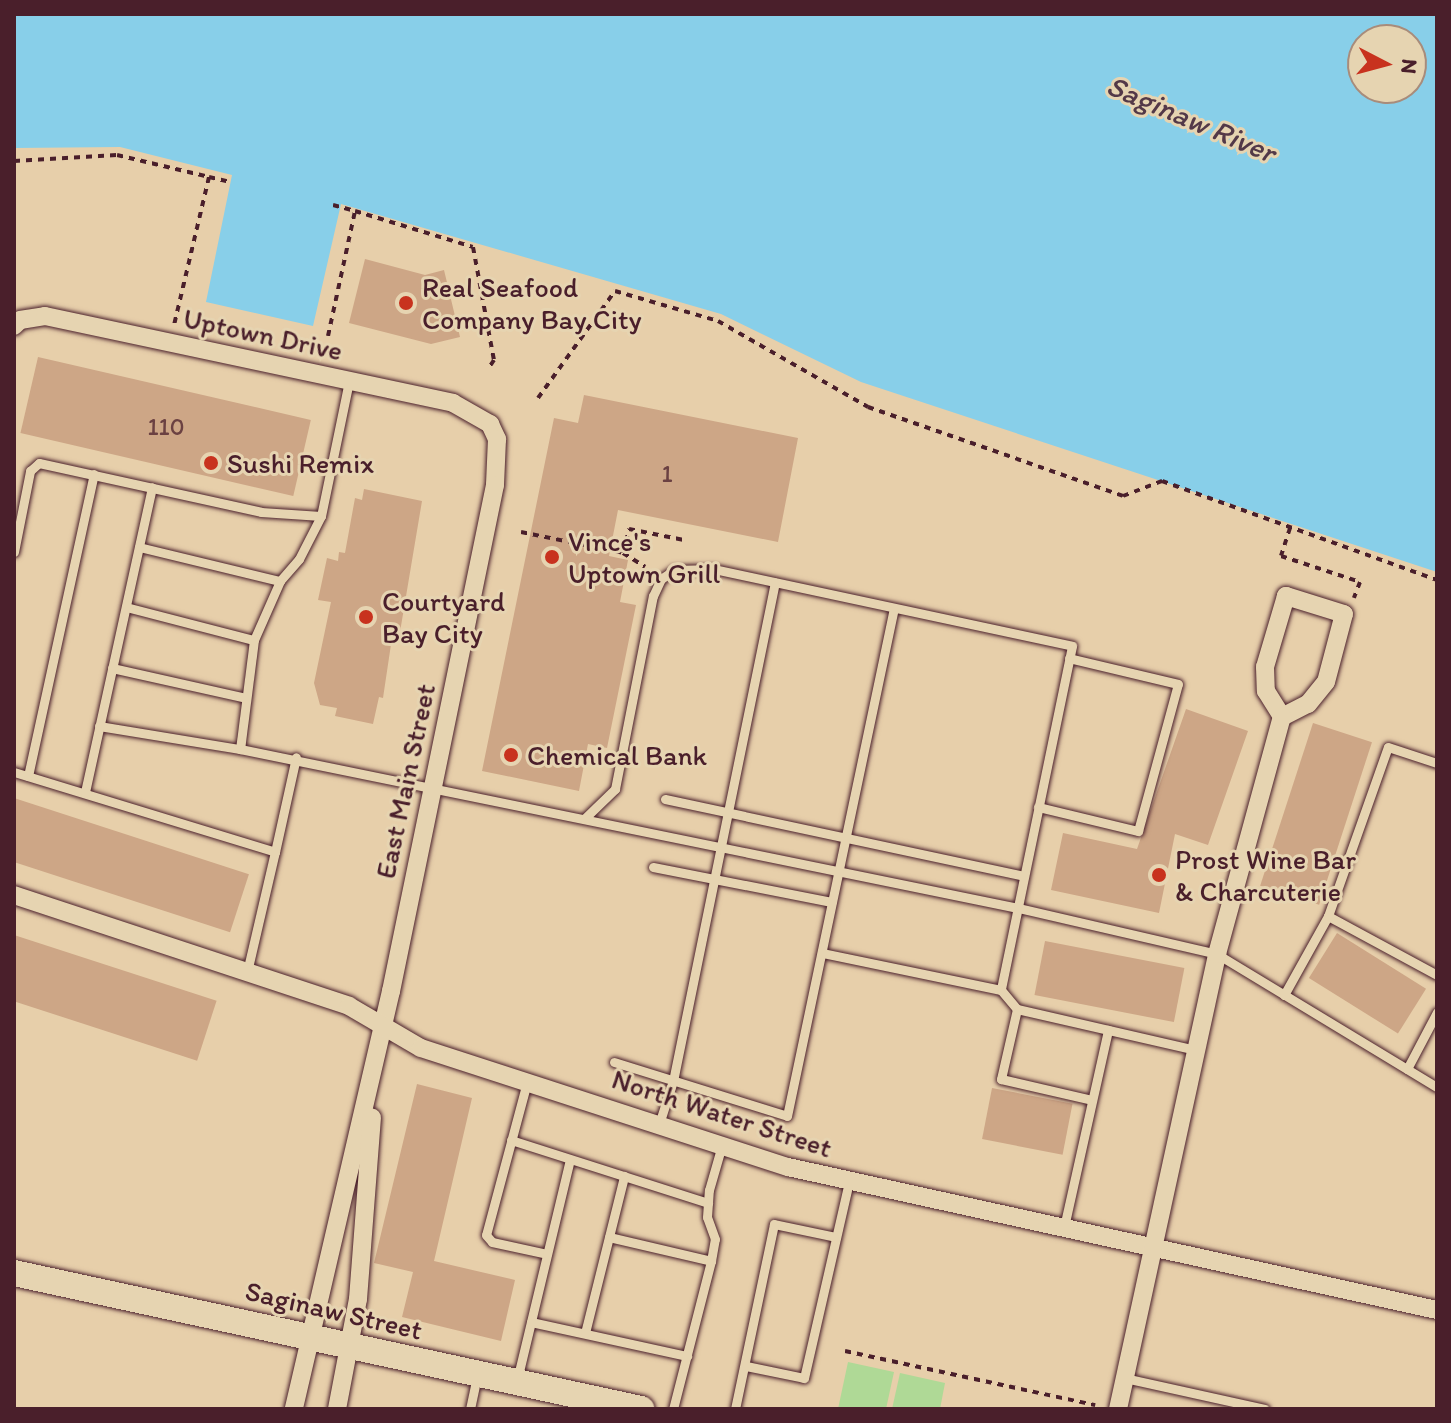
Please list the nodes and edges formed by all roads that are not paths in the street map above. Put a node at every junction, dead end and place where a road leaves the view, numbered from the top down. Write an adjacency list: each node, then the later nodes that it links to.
1 (17, 323): 2 (street, Uptown Drive)
2 (349, 381): 3 (street, Uptown Drive); 6 (lane)
3 (490, 424): 24 (street, East Main Street)
4 (94, 474): 5 (lane); 8 (lane); 23 (lane)
5 (152, 487): 6 (lane); 7 (lane)
6 (321, 516): 9 (lane)
7 (139, 547): 9 (lane); 11 (lane)
8 (14, 552)
9 (280, 581): 13 (lane)
10 (775, 582): 12 (lane); 28 (lane); 29 (lane)
11 (126, 607): 13 (lane); 15 (lane)
12 (894, 608): 14 (lane); 30 (lane)
13 (254, 640): 16 (lane)
14 (1069, 658): 27 (lane); 27 (lane)
15 (112, 668): 16 (lane); 18 (lane)
16 (246, 698): 19 (lane)
17 (1282, 717): 17 (street); 42 (street)
18 (99, 726): 19 (lane); 25 (lane)
19 (240, 749): 20 (lane)
20 (296, 757): 24 (lane); 32 (lane)
21 (1437, 763): 40 (lane)
22 (14, 772): 23 (lane)
23 (28, 776): 25 (lane)
24 (433, 786): 29 (lane); 49 (street, East Main Street)
25 (85, 792): 32 (lane)
26 (665, 799): 28 (lane)
27 (1038, 807): 35 (lane)
28 (728, 812): 30 (lane); 31 (lane)
29 (585, 818): 31 (lane)
30 (845, 837): 34 (lane); 35 (lane)
31 (721, 846): 34 (lane); 36 (lane)
32 (275, 852): 43 (lane)
33 (653, 867): 36 (lane)
34 (838, 870): 38 (lane); 39 (lane)
35 (1024, 876): 39 (lane)
36 (715, 878): 38 (lane); 56 (lane)
37 (14, 895): 43 (street, North Water Street)
38 (832, 902): 41 (lane)
39 (1018, 908): 42 (lane); 45 (lane)
40 (1328, 916): 44 (lane); 46 (lane)
41 (822, 953): 45 (lane); 56 (lane)
42 (1217, 954): 46 (lane); 51 (street)
43 (247, 972): 49 (street, North Water Street)
44 (1437, 975)
45 (1001, 990): 47 (lane)
46 (1284, 995): 54 (lane)
47 (1017, 1009): 50 (lane); 58 (lane)
48 (1437, 1012): 54 (lane)
49 (383, 1026): 52 (street, East Main Street); 55 (street, North Water Street)
50 (1108, 1030): 51 (lane); 58 (lane)
51 (1196, 1050): 69 (street)
52 (377, 1057): 76 (street, East Main Street); 77 (street, East Main Street)
53 (614, 1062): 56 (lane)
54 (1407, 1069): 57 (lane)
55 (527, 1079): 59 (street, North Water Street); 60 (lane)
56 (673, 1081): 59 (lane)
57 (1437, 1087)
58 (1092, 1100): 66 (lane)
59 (659, 1124): 61 (street, North Water Street)
60 (511, 1140): 62 (lane); 70 (lane)
61 (722, 1145): 64 (street, North Water Street); 65 (lane)
62 (570, 1159): 63 (lane); 70 (lane)
63 (624, 1176): 65 (lane); 67 (lane)
64 (849, 1181): 66 (street, North Water Street); 68 (lane)
65 (708, 1203): 71 (lane)
66 (1064, 1227): 69 (street, North Water Street)
67 (609, 1237): 71 (lane); 75 (lane)
68 (836, 1237): 79 (lane); 79 (lane)
69 (1155, 1246): 73 (street, North Water Street); 81 (street)
70 (547, 1254): 74 (lane)
71 (711, 1261): 78 (lane)
72 (14, 1273): 76 (street, Saginaw Street)
73 (1437, 1310)
74 (531, 1322): 75 (lane); 82 (lane)
75 (585, 1333): 78 (lane)
76 (310, 1336): 77 (street, Saginaw Street); 83 (street, East Main Street)
77 (351, 1345): 80 (street, Saginaw Street); 84 (street, East Main Street)
78 (687, 1356): 87 (lane)
79 (746, 1366): 88 (lane)
80 (477, 1375): 82 (street, Saginaw Street); 85 (lane)
81 (1125, 1378): 89 (street); 90 (lane)
82 (516, 1383): 86 (street, Saginaw Street)
83 (294, 1409)
84 (337, 1409)
85 (470, 1409)
86 (641, 1409)
87 (673, 1409)
88 (735, 1409)
89 (1118, 1409)
90 (1265, 1409)

